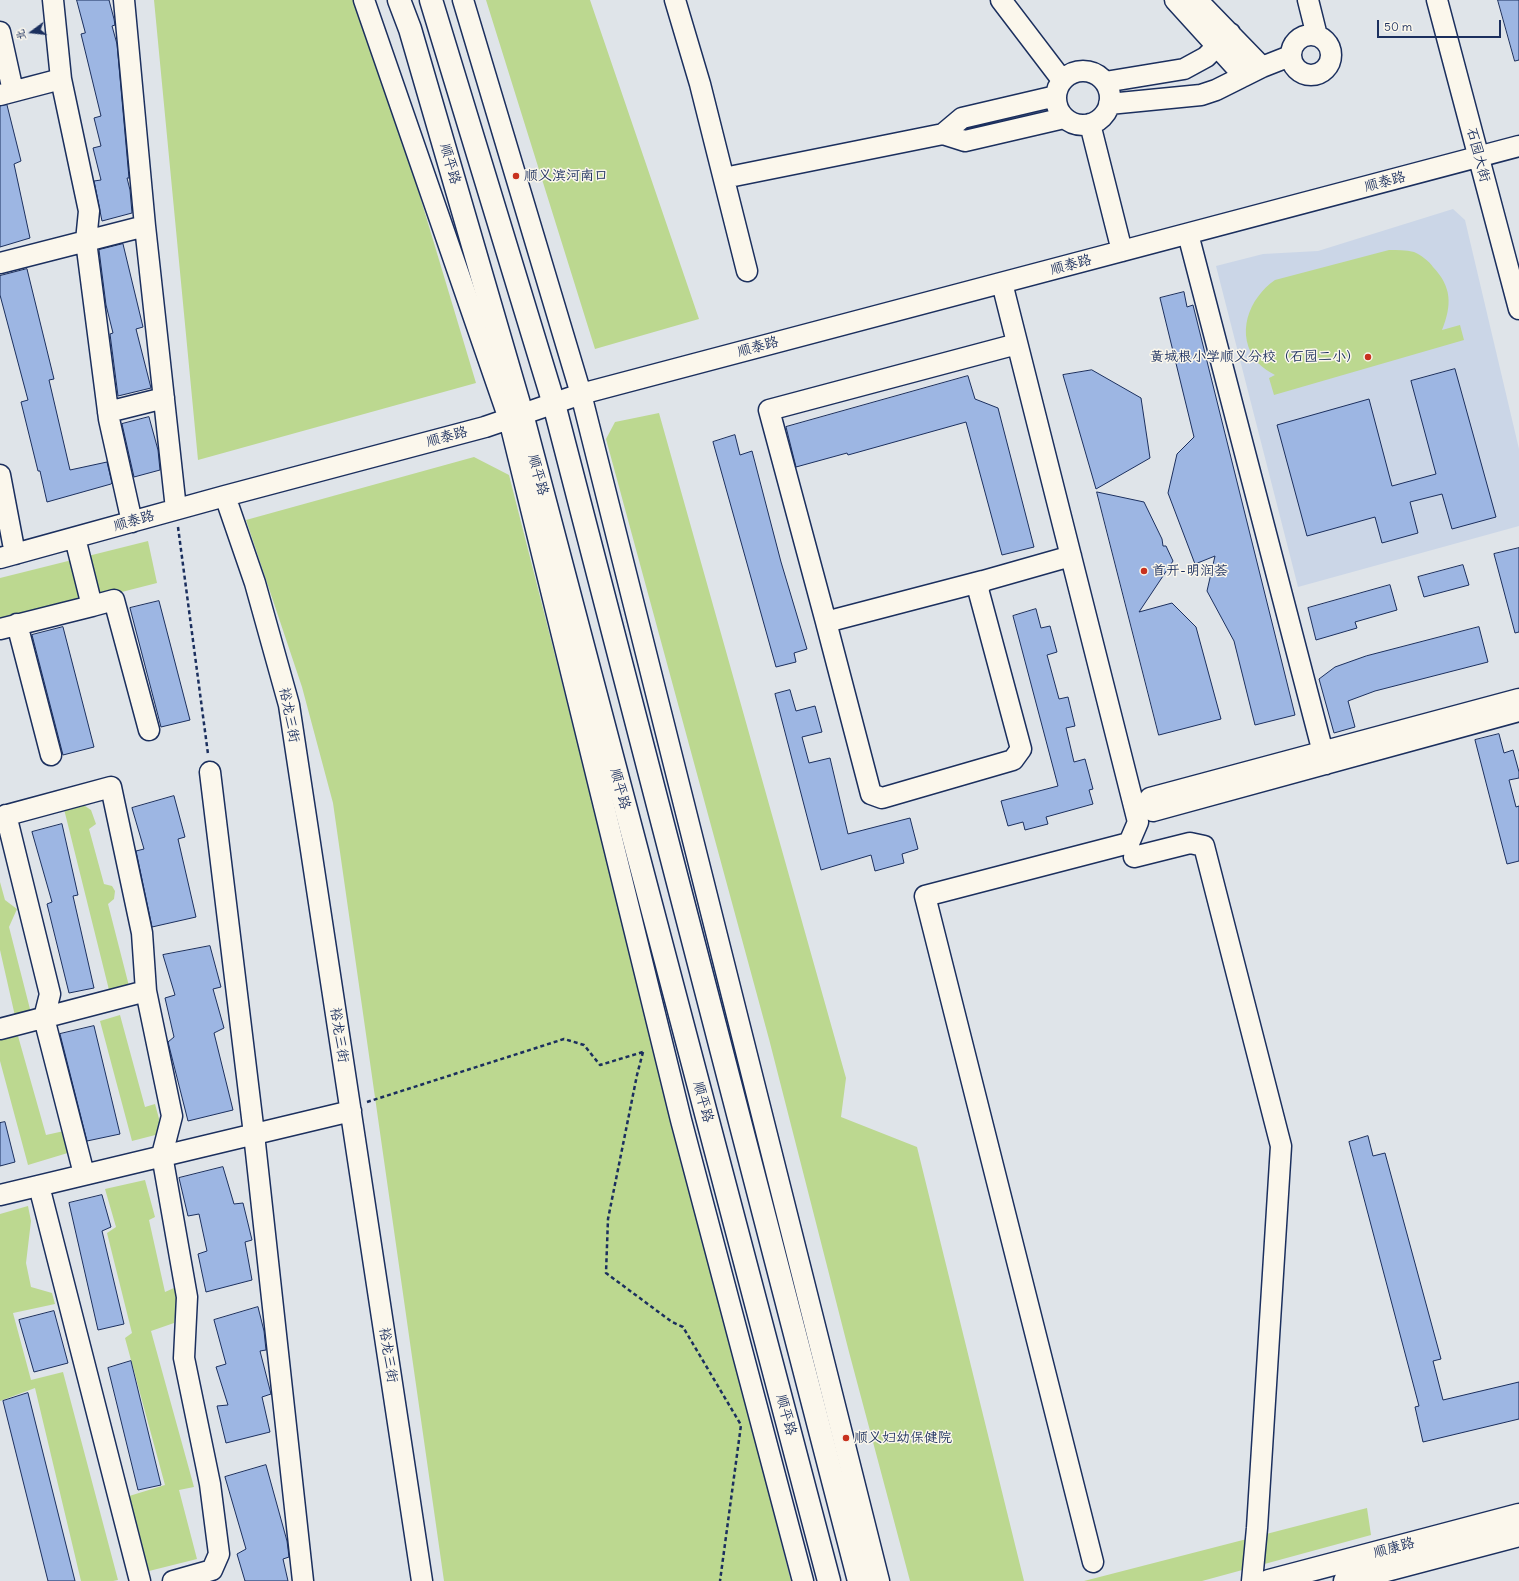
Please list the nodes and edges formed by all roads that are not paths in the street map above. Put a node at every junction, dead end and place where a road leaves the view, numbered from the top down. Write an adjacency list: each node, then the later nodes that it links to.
1 (53, 0): 19 (street)
2 (124, 0): 30 (street)
3 (364, 0): 43 (street)
4 (399, 0): 43 (main road, 顺平路)
5 (431, 0): 41 (main road, 顺平路)
6 (463, 0): 39 (street)
7 (675, 0): 29 (street)
8 (1001, 0): 21 (street)
9 (1175, 0): 15 (street)
10 (1197, 0): 15 (street)
11 (1308, 0): 14 (street)
12 (1437, 0): 28 (street, 石园大街)
13 (0, 32): 22 (street)
14 (1318, 36): 16 (street); 16 (street)
15 (1223, 39): 17 (street); 18 (street); 20 (street)
16 (1290, 56): 17 (street)
17 (1262, 67): 18 (street)
18 (1244, 76): 23 (street)
19 (61, 79): 22 (street); 32 (street)
20 (1104, 82): 21 (street); 23 (street)
21 (1059, 88): 24 (street); 26 (street)
22 (7, 93)
23 (1109, 104): 25 (street)
24 (1064, 118): 25 (street); 26 (street)
25 (1090, 124): 33 (street)
26 (943, 134): 29 (street)
27 (1519, 146): 28 (street, 顺泰路)
28 (1478, 157): 31 (street, 顺泰路); 37 (street, 石园大街)
29 (724, 178): 35 (street)
30 (145, 226): 32 (street); 40 (street)
31 (1188, 234): 33 (street, 顺泰路); 59 (street)
32 (86, 241): 34 (street); 42 (street)
33 (1122, 251): 36 (street, 顺泰路)
34 (0, 263)
35 (747, 271)
36 (1002, 283): 38 (street); 39 (street, 顺泰路)
37 (1519, 309)
38 (1017, 344): 50 (street); 53 (street)
39 (581, 394): 41 (street, 顺泰路); 85 (street)
40 (164, 398): 42 (street); 46 (street)
41 (554, 404): 43 (street, 顺泰路); 84 (main road, 顺平路)
42 (108, 412): 47 (street)
43 (515, 416): 45 (street, 顺泰路); 82 (street); 83 (main road, 顺平路)
44 (0, 474): 49 (street)
45 (225, 496): 46 (street, 顺泰路); 67 (street, 裕龙三街)
46 (176, 510): 47 (street, 顺泰路)
47 (132, 522): 48 (street, 顺泰路)
48 (75, 538): 49 (street, 顺泰路); 52 (street)
49 (8, 556)
50 (1071, 556): 51 (street); 75 (street)
51 (983, 581): 53 (street); 53 (street)
52 (92, 606): 54 (street); 57 (street)
53 (826, 622)
54 (9, 627): 58 (street)
55 (1519, 699): 59 (street)
56 (1519, 711): 59 (street)
57 (149, 730)
58 (51, 755)
59 (1324, 758): 61 (street)
60 (210, 772): 68 (street)
61 (1151, 804)
62 (3, 816): 64 (street); 65 (street)
63 (1134, 857): 86 (street)
64 (146, 991): 65 (street); 69 (street)
65 (44, 1018): 66 (street); 70 (street)
66 (0, 1029)
67 (351, 1110): 68 (street); 81 (street, 裕龙三街)
68 (254, 1134): 69 (street); 80 (street)
69 (162, 1155): 70 (street); 77 (street)
70 (84, 1174): 71 (street)
71 (39, 1186): 72 (street); 78 (street)
72 (0, 1195)
73 (1519, 1515): 76 (main road, 顺康路)
74 (1519, 1535): 76 (main road, 顺康路)
75 (1093, 1562)
76 (1391, 1567): 87 (main road, 顺康路); 88 (main road, 顺康路)
77 (194, 1578): 79 (street)
78 (140, 1581)
79 (173, 1581)
80 (303, 1581)
81 (422, 1581)
82 (803, 1581)
83 (829, 1581)
84 (859, 1581)
85 (879, 1581)
86 (1252, 1581)
87 (1269, 1581)
88 (1345, 1581)

